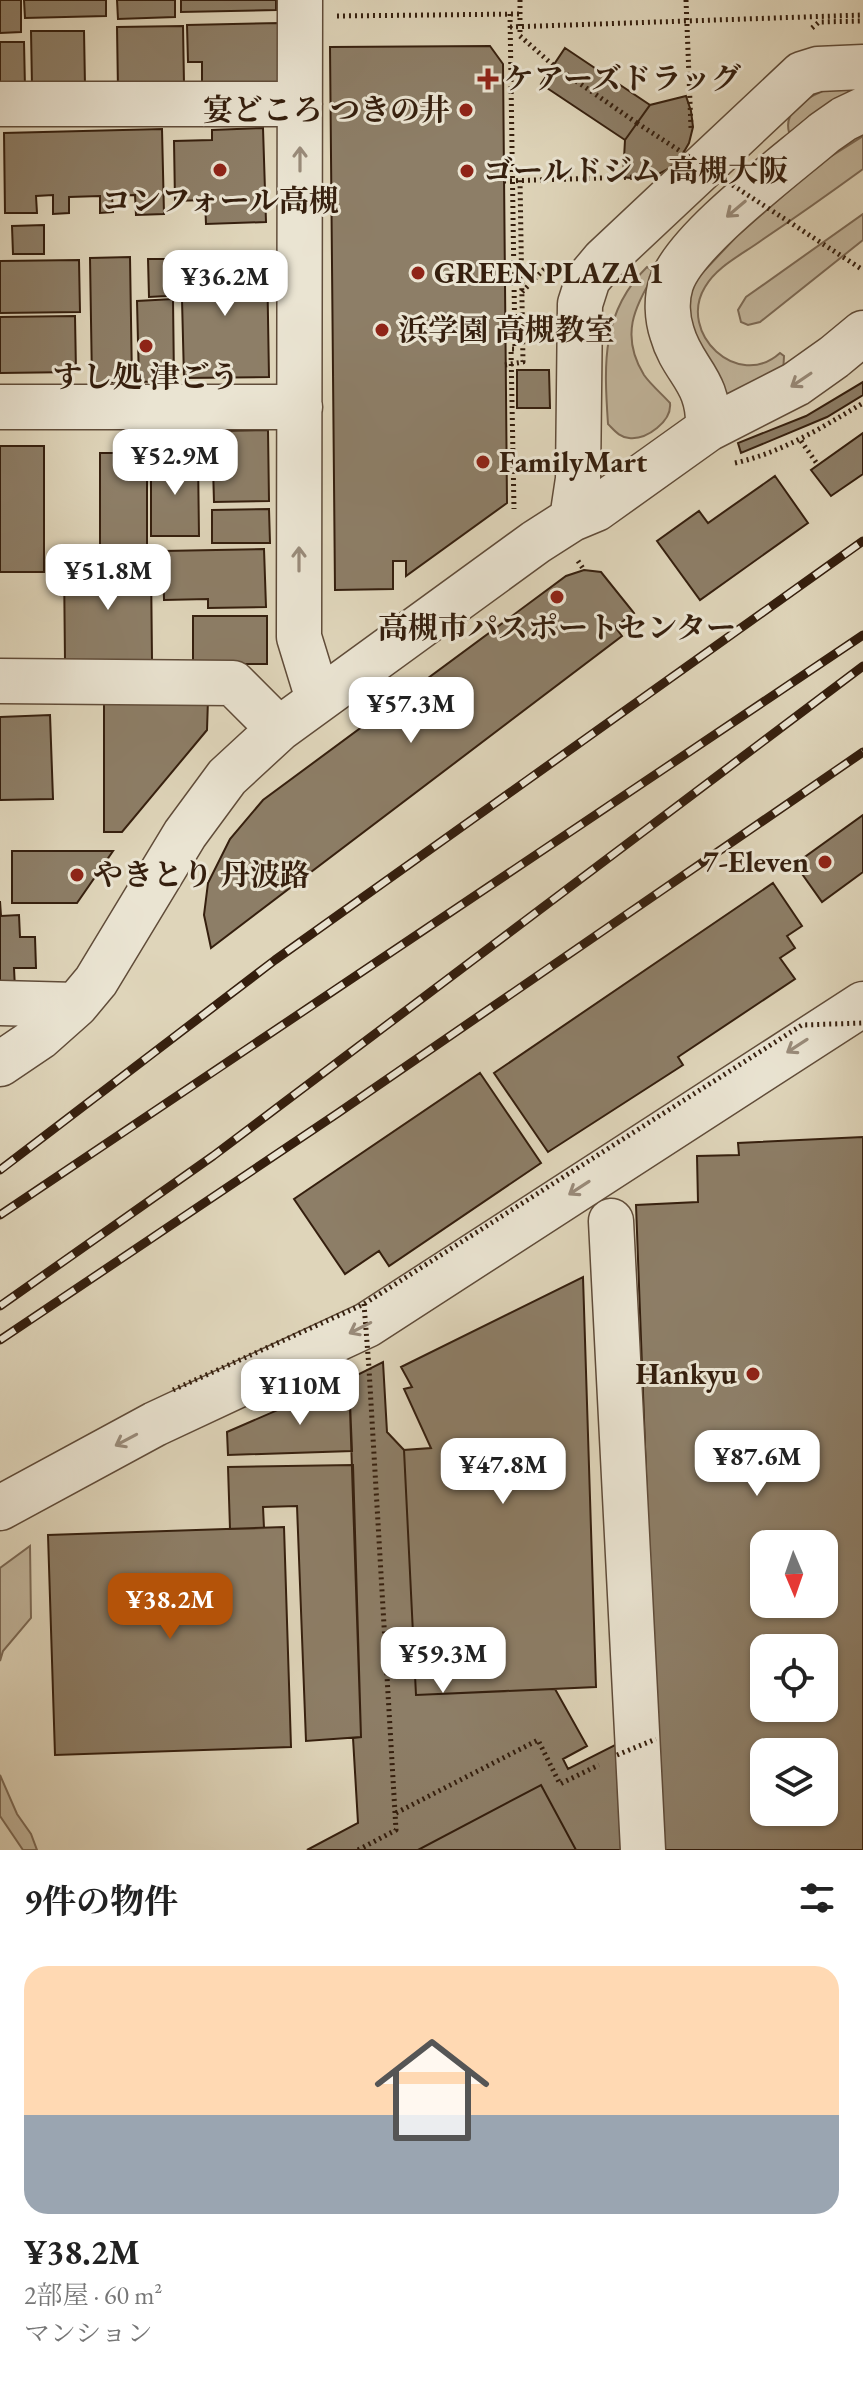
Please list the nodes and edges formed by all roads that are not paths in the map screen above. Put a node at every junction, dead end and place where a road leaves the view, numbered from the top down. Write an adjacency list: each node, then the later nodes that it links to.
1 (300, 8): 4 (street)
2 (863, 67): 10 (street)
3 (0, 104): 4 (street)
4 (300, 104): 8 (street, one-way to 4)
5 (863, 110): 9 (street, one-way to 9)
6 (863, 333): 9 (street, one-way to 9)
7 (0, 407): 8 (street)
8 (300, 407): 12 (street, one-way to 8)
9 (708, 429): 10 (street)
10 (572, 519): 12 (street)
11 (0, 681): 13 (street)
12 (318, 699): 13 (street)
13 (279, 729): 16 (street)
14 (0, 1003): 16 (street)
15 (863, 1004): 19 (street, one-way to 19)
16 (76, 1005): 17 (street)
17 (0, 1064)
18 (611, 1221): 20 (street)
19 (0, 1508)
20 (643, 1850)

